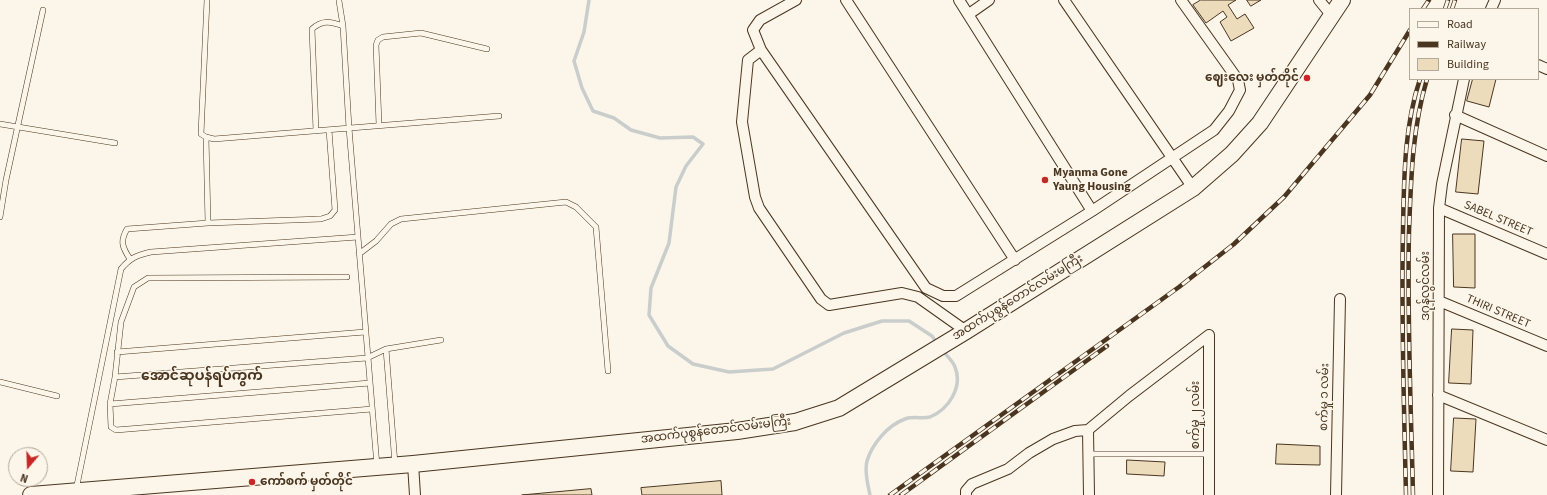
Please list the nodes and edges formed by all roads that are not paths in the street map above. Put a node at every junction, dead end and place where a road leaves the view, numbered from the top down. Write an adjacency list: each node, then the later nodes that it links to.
1 (207, 0): 26 (lane)
2 (796, 0): 16 (street)
3 (846, 0): 41 (street)
4 (959, 0): 12 (street)
5 (989, 0): 12 (street)
6 (1064, 0): 29 (street)
7 (1181, 0): 29 (street)
8 (1319, 0): 13 (street)
9 (1342, 0): 13 (main road, အထက်ပုစွန်တောင်လမ်းမကြီး)
10 (339, 1): 14 (lane)
11 (43, 10): 22 (lane)
12 (969, 14): 34 (street)
13 (1332, 16): 32 (main road, အထက်ပုစွန်တောင်လမ်းမကြီး)
14 (343, 26): 23 (lane); 25 (lane)
15 (487, 49): 21 (lane)
16 (761, 50): 41 (street); 45 (street)
17 (1464, 80): 18 (street, ဒဂုန်လွင်လမ်း)
18 (1455, 115): 28 (street); 33 (street, ဒဂုန်လွင်လမ်း)
19 (499, 116): 21 (lane)
20 (0, 124): 22 (lane)
21 (379, 125): 23 (lane)
22 (17, 127): 27 (lane); 31 (lane)
23 (349, 128): 24 (lane); 37 (lane)
24 (329, 130): 25 (lane); 36 (lane)
25 (316, 131): 26 (lane)
26 (206, 137): 36 (lane)
27 (115, 143)
28 (1547, 156)
29 (1172, 159): 32 (street); 34 (street)
30 (0, 179): 31 (lane)
31 (6, 180): 35 (lane)
32 (1194, 188): 45 (main road, အထက်ပုစွန်တောင်လမ်းမကြီး)
33 (1440, 208): 39 (street, SABEL STREET); 44 (street, ဒဂုန်လွင်လမ်း)
34 (1092, 211): 41 (street)
35 (0, 217)
36 (208, 223): 40 (lane)
37 (358, 237): 38 (lane); 40 (lane)
38 (359, 254): 46 (lane); 52 (lane)
39 (1547, 254)
40 (130, 259): 67 (lane)
41 (1015, 260)
42 (347, 277): 50 (lane)
43 (1340, 299): 74 (street, စက်မှု ၁ လမ်း)
44 (1439, 301): 48 (street, THIRI STREET); 56 (street, ဒဂုန်လွင်လမ်း)
45 (966, 331): 64 (main road, အထက်ပုစွန်တောင်လမ်းမကြီး)
46 (365, 332): 50 (lane); 51 (lane)
47 (441, 340): 49 (lane)
48 (1547, 346)
49 (386, 349): 51 (lane); 65 (lane)
50 (117, 352): 53 (lane)
51 (367, 358): 53 (lane); 55 (lane)
52 (608, 371)
53 (115, 377): 58 (lane)
54 (0, 382): 57 (lane)
55 (370, 383): 58 (lane); 59 (lane)
56 (1438, 395): 61 (street); 68 (street, ဒဂုန်လွင်လမ်း)
57 (57, 396)
58 (110, 404): 59 (lane)
59 (372, 409): 66 (lane)
60 (1088, 430): 62 (street); 63 (street, စက်မှု ၂ လမ်း); 71 (street)
61 (1547, 440)
62 (1090, 454): 63 (lane); 72 (street)
63 (1209, 454): 73 (street, စက်မှု ၂ လမ်း)
64 (413, 464): 65 (main road, အထက်ပုစွန်တောင်လမ်းမကြီး); 70 (street)
65 (395, 465): 66 (main road, အထက်ပုစွန်တောင်လမ်းမကြီး)
66 (377, 466): 67 (main road, အထက်ပုစွန်တောင်လမ်းမကြီး)
67 (76, 492): 69 (main road, အထက်ပုစွန်တောင်လမ်းမကြီး)
68 (1441, 494)
69 (31, 495)
70 (415, 495)
71 (966, 495)
72 (1089, 495)
73 (1209, 495)
74 (1336, 495)

